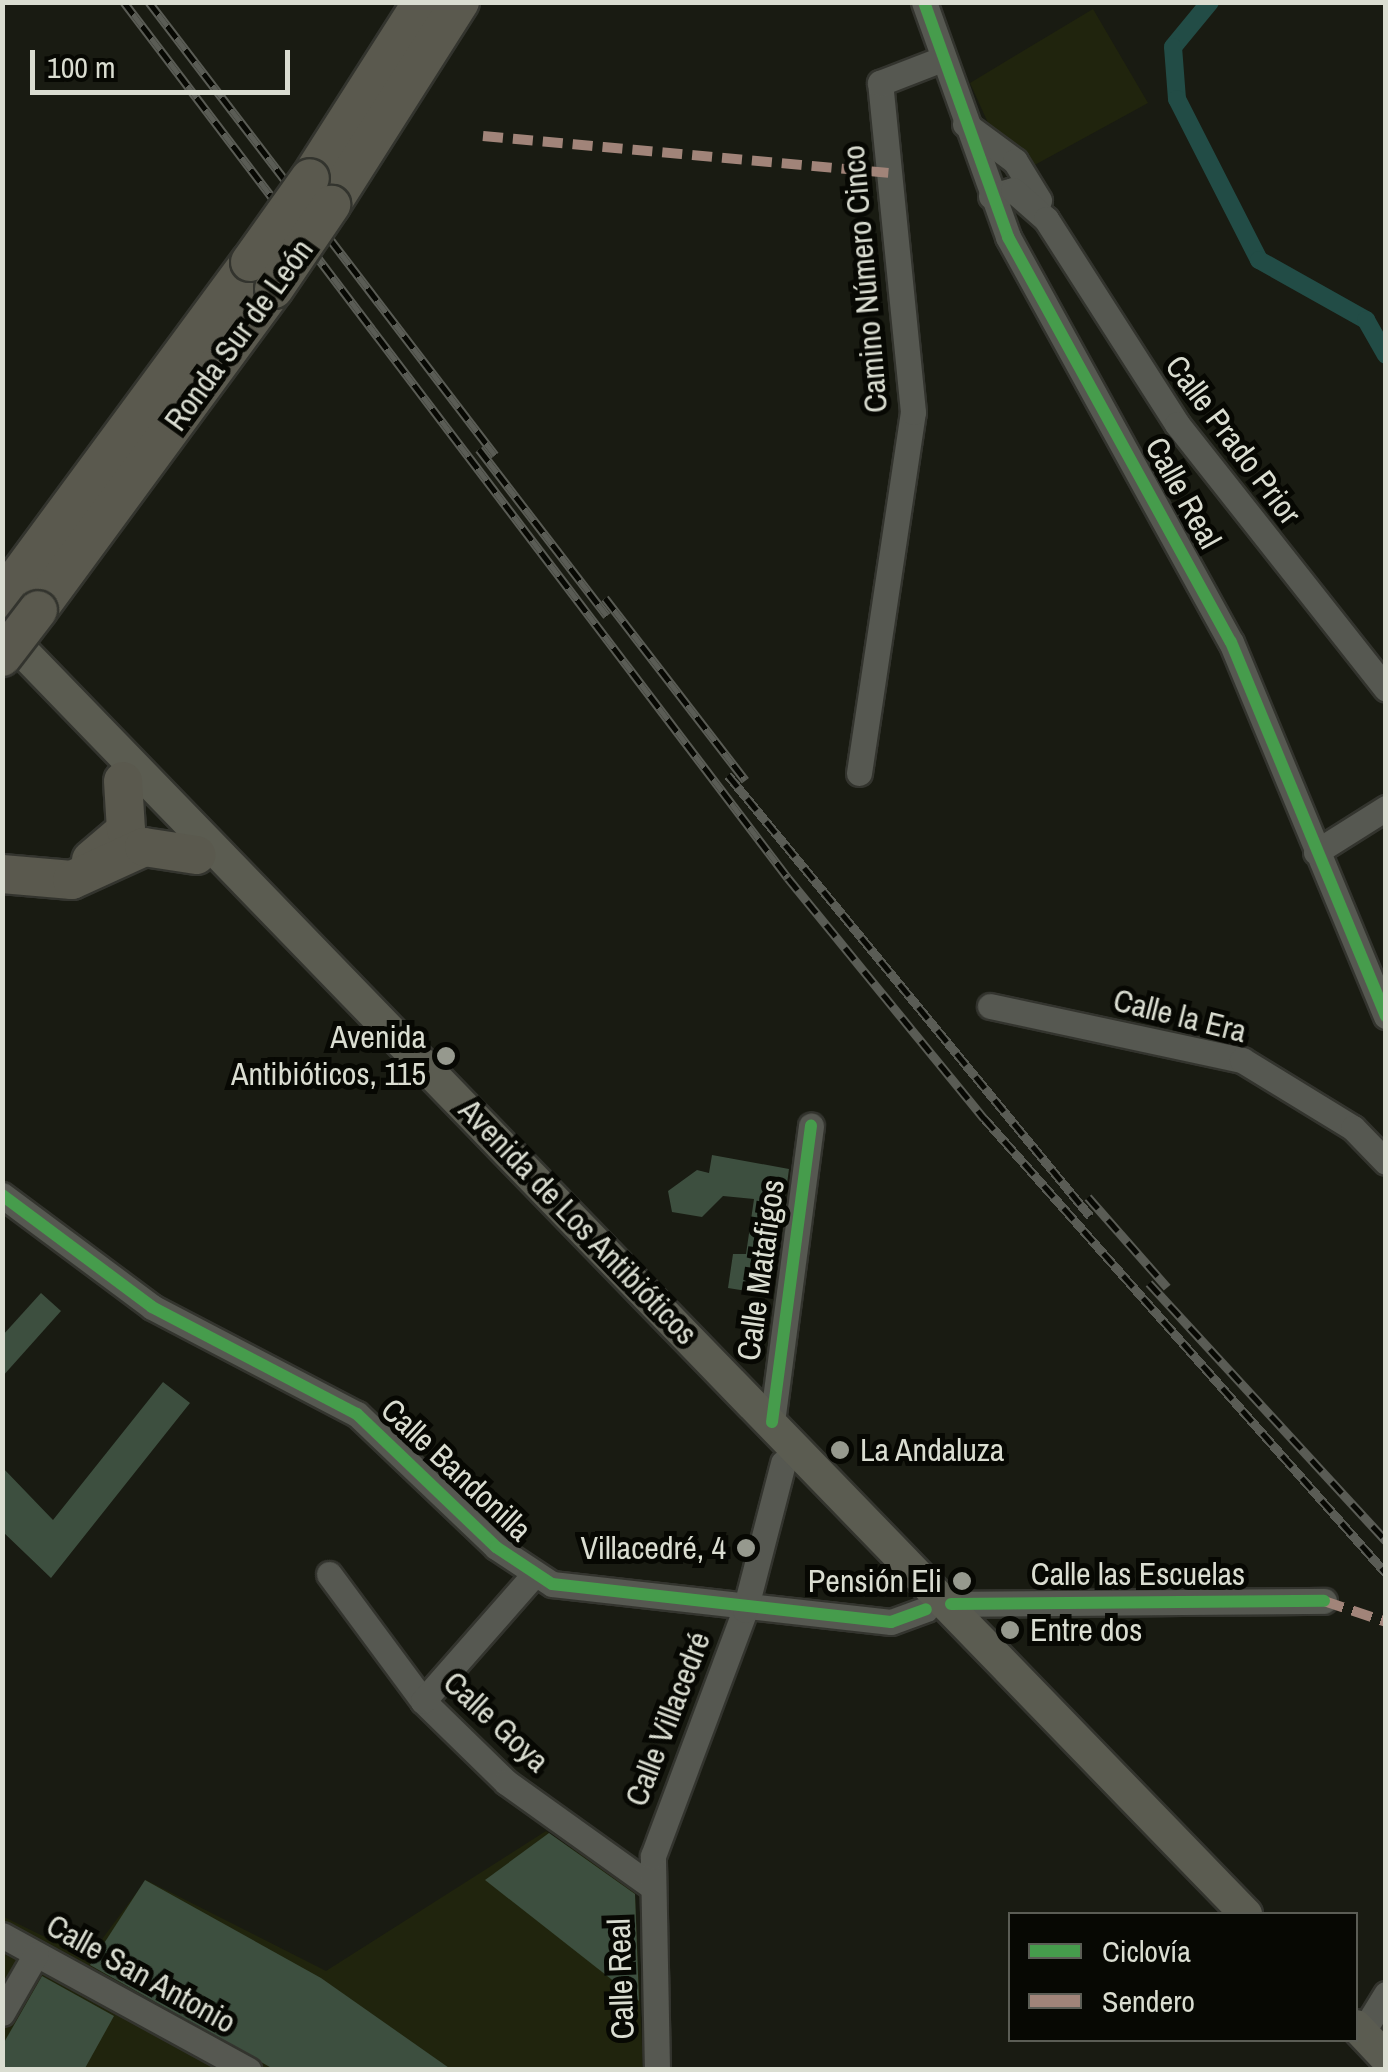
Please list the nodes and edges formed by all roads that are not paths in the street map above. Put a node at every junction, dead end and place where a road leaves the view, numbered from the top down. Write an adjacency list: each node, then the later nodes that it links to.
1 (422, 2): 8 (highway, Ronda Sur de León)
2 (460, 2): 8 (highway, Ronda Sur de León)
3 (924, 2): 4 (street, Calle Real)
4 (942, 59): 5 (street, Calle Real); 16 (street, Camino Número Cinco)
5 (965, 124): 6 (street, Calle Prado Prior); 7 (street, Calle Real)
6 (1015, 162): 7 (street); 10 (street, Calle Prado Prior)
7 (980, 170): 9 (street, Calle Real)
8 (320, 191): 11 (highway, Ronda Sur de León, bridge)
9 (990, 196): 10 (street, Calle Prado Prior); 20 (street, Calle Real)
10 (1046, 219): 15 (street, Calle Prado Prior)
11 (262, 276): 12 (highway, Ronda Sur de León); 12 (highway, Ronda Sur de León)
12 (17, 584): 14 (highway, Ronda Sur de León, bridge)
13 (2, 631): 19 (main road); 24 (main road, Avenida de Los Antibióticos)
14 (2, 656): 17 (main road)
15 (1386, 689)
16 (859, 773)
17 (124, 781): 19 (highway)
18 (1386, 808): 20 (street)
19 (144, 832): 21 (highway); 22 (highway); 23 (highway); 24 (main road)
20 (1316, 852): 26 (street, Calle Real)
21 (196, 855): 27 (main road, Avenida de Los Antibióticos)
22 (2, 861)
23 (2, 874)
24 (364, 1000): 31 (main road, Avenida de Los Antibióticos)
25 (990, 1006): 29 (street, Calle la Era)
26 (1386, 1016)
27 (442, 1108): 31 (main road); 32 (main road, Avenida de Los Antibióticos)
28 (811, 1126): 33 (street, Calle Matafigos)
29 (1386, 1162)
30 (2, 1195): 37 (street, Calle Bandonilla)
31 (581, 1222): 32 (main road); 33 (main road, Avenida de Los Antibióticos)
32 (598, 1269): 34 (main road, Avenida de Los Antibióticos)
33 (763, 1405): 34 (main road); 35 (main road, Avenida de Los Antibióticos)
34 (784, 1463): 35 (main road); 38 (main road, Avenida de Los Antibióticos); 40 (street, Calle Villacedré)
35 (891, 1543): 38 (main road, Avenida de Los Antibióticos)
36 (329, 1574): 41 (street, Calle Goya)
37 (533, 1576): 40 (street, Calle Bandonilla); 41 (street)
38 (934, 1597): 39 (street, Calle las Escuelas); 40 (street, Calle Bandonilla); 43 (main road, Avenida de Los Antibióticos)
39 (1324, 1601)
40 (745, 1610): 42 (street, Calle Villacedré)
41 (422, 1700): 42 (street, Calle Goya)
42 (650, 1885): 51 (street, Calle Real)
43 (1244, 1912)
44 (2, 1935): 45 (street, Calle San Antonio)
45 (36, 1954): 47 (street); 50 (street, Calle San Antonio)
46 (1386, 1994): 48 (street)
47 (2, 2013)
48 (1359, 2030): 49 (main road)
49 (1386, 2058)
50 (249, 2070)
51 (658, 2070)

